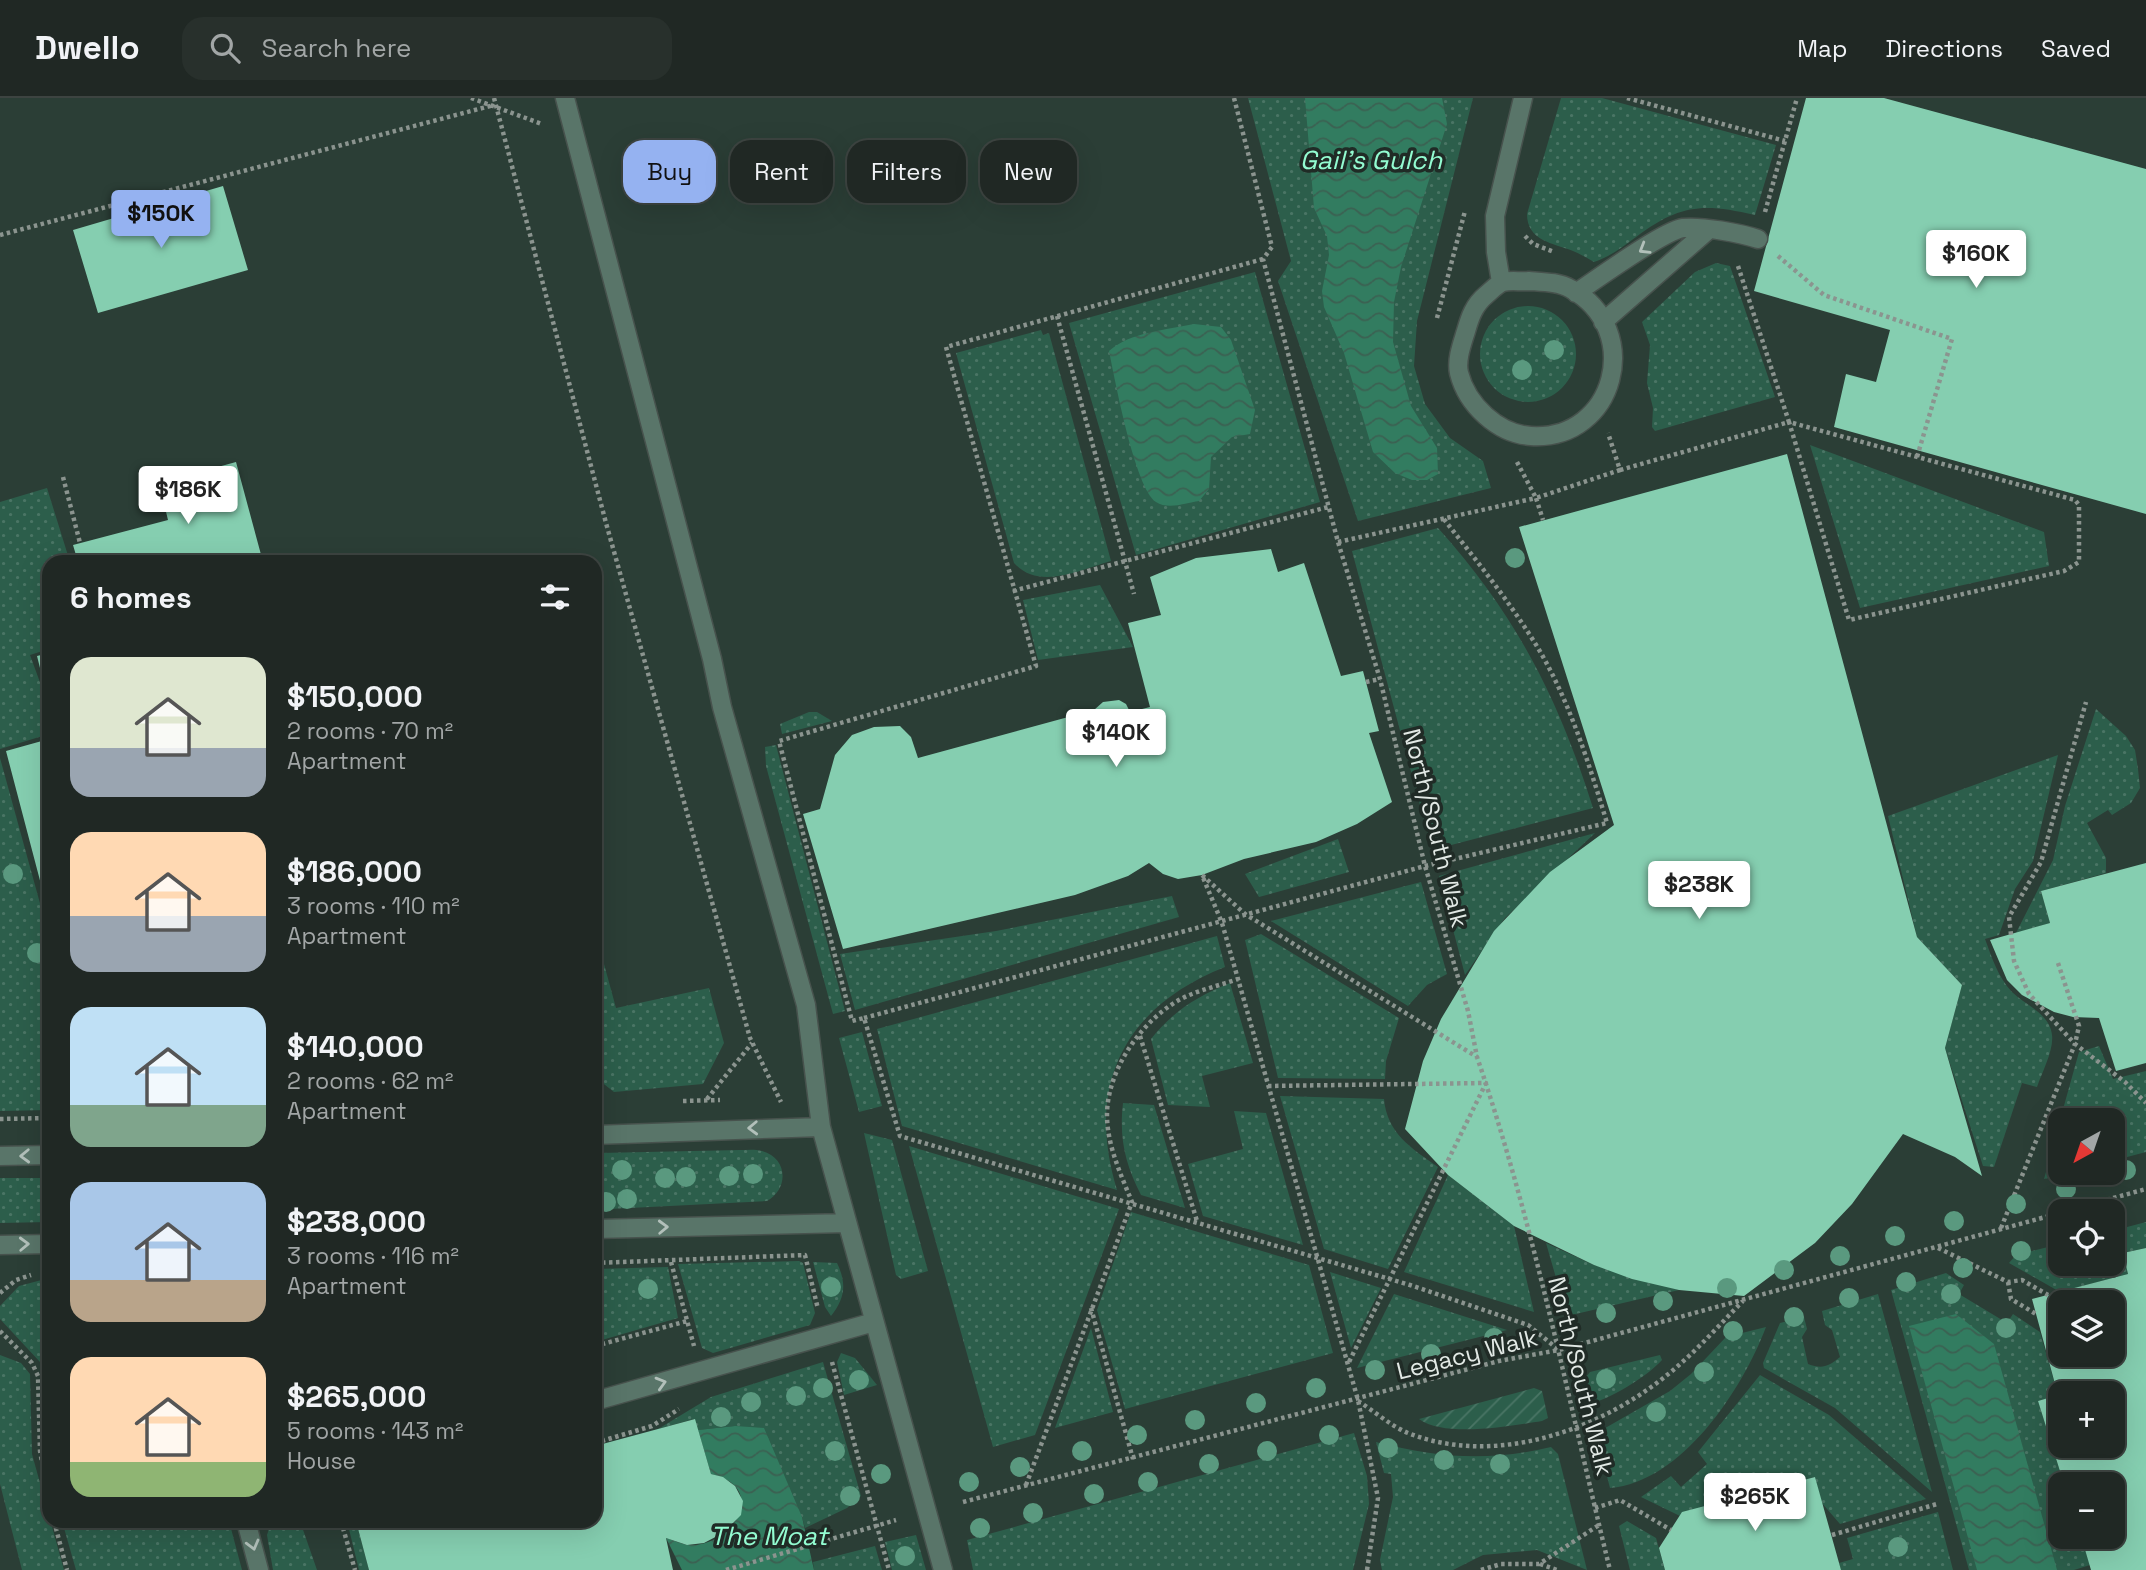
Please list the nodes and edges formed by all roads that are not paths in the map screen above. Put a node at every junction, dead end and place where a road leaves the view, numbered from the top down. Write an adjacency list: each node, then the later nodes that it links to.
1 (565, 98): 8 (lane)
2 (1523, 98): 5 (lane)
3 (1707, 231): 4 (lane); 6 (lane, one-way to 6); 7 (lane)
4 (1758, 239)
5 (1501, 282): 6 (lane); 7 (lane)
6 (1576, 293): 7 (lane)
7 (1603, 323)
8 (821, 1127): 9 (lane, one-way to 9); 12 (lane)
9 (602, 1135)
10 (42, 1155): 11 (lane, one-way to 11)
11 (0, 1156)
12 (847, 1223): 13 (lane, one-way to 12); 16 (lane)
13 (602, 1229)
14 (42, 1244): 15 (lane, one-way to 14)
15 (0, 1245)
16 (874, 1322): 17 (lane, one-way to 16); 20 (lane)
17 (602, 1399)
18 (248, 1528): 19 (lane, one-way to 19)
19 (259, 1570)
20 (943, 1570)

